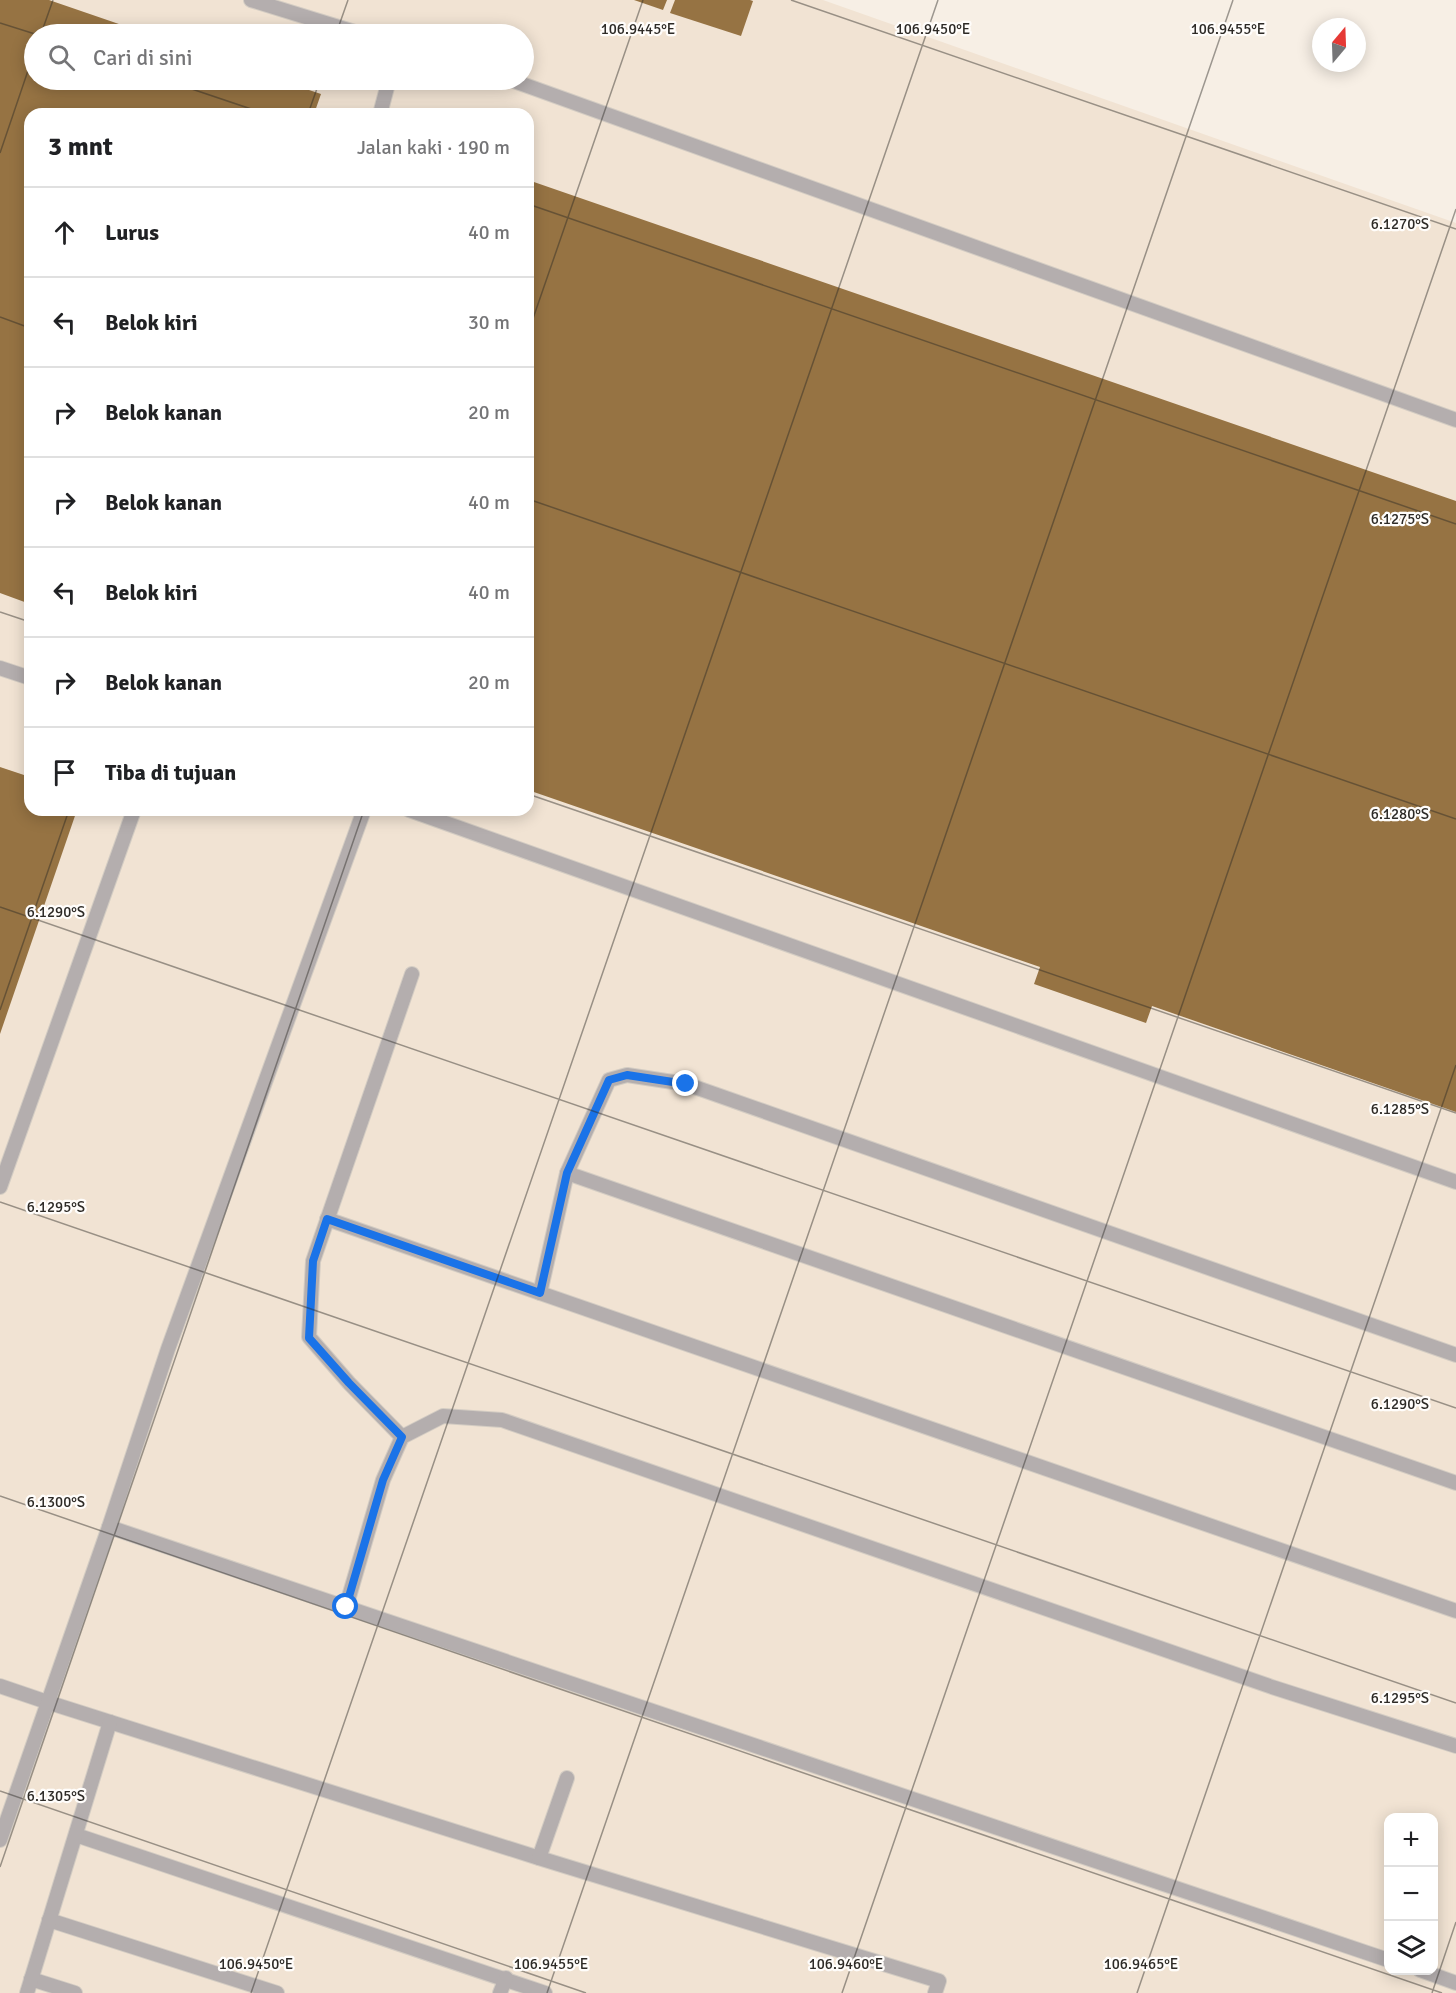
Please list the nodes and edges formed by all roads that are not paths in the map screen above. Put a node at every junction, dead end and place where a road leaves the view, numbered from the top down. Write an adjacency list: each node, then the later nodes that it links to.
1 (251, 0): 2 (lane)
2 (329, 24)
3 (534, 88): 6 (lane)
4 (386, 90): 5 (lane)
5 (382, 108)
6 (1456, 420)
7 (0, 668): 8 (lane)
8 (24, 676)
9 (132, 816): 15 (lane)
10 (362, 816): 21 (lane)
11 (426, 816): 14 (lane)
12 (412, 974): 16 (lane)
13 (567, 1173): 17 (lane); 18 (lane); 20 (lane)
14 (1456, 1182)
15 (0, 1187)
16 (327, 1219): 17 (lane); 19 (lane)
17 (540, 1293): 23 (lane)
18 (1456, 1355)
19 (402, 1437): 22 (lane); 27 (lane)
20 (1456, 1483)
21 (109, 1527): 22 (lane); 25 (lane)
22 (346, 1607): 33 (lane)
23 (1456, 1611)
24 (0, 1686): 25 (lane)
25 (47, 1702): 26 (lane); 30 (lane)
26 (110, 1722): 29 (lane); 31 (lane)
27 (1456, 1746)
28 (567, 1778): 31 (lane)
29 (76, 1835): 32 (lane); 35 (lane)
30 (0, 1840)
31 (539, 1858): 43 (lane)
32 (49, 1920): 36 (lane); 40 (lane)
33 (1384, 1958)
34 (1432, 1975): 37 (lane)
35 (506, 1978): 41 (lane); 42 (lane)
36 (31, 1979): 38 (lane); 39 (lane)
37 (1456, 1983)
38 (27, 1993)
39 (75, 1993)
40 (278, 1993)
41 (500, 1993)
42 (545, 1993)
43 (935, 1993)

